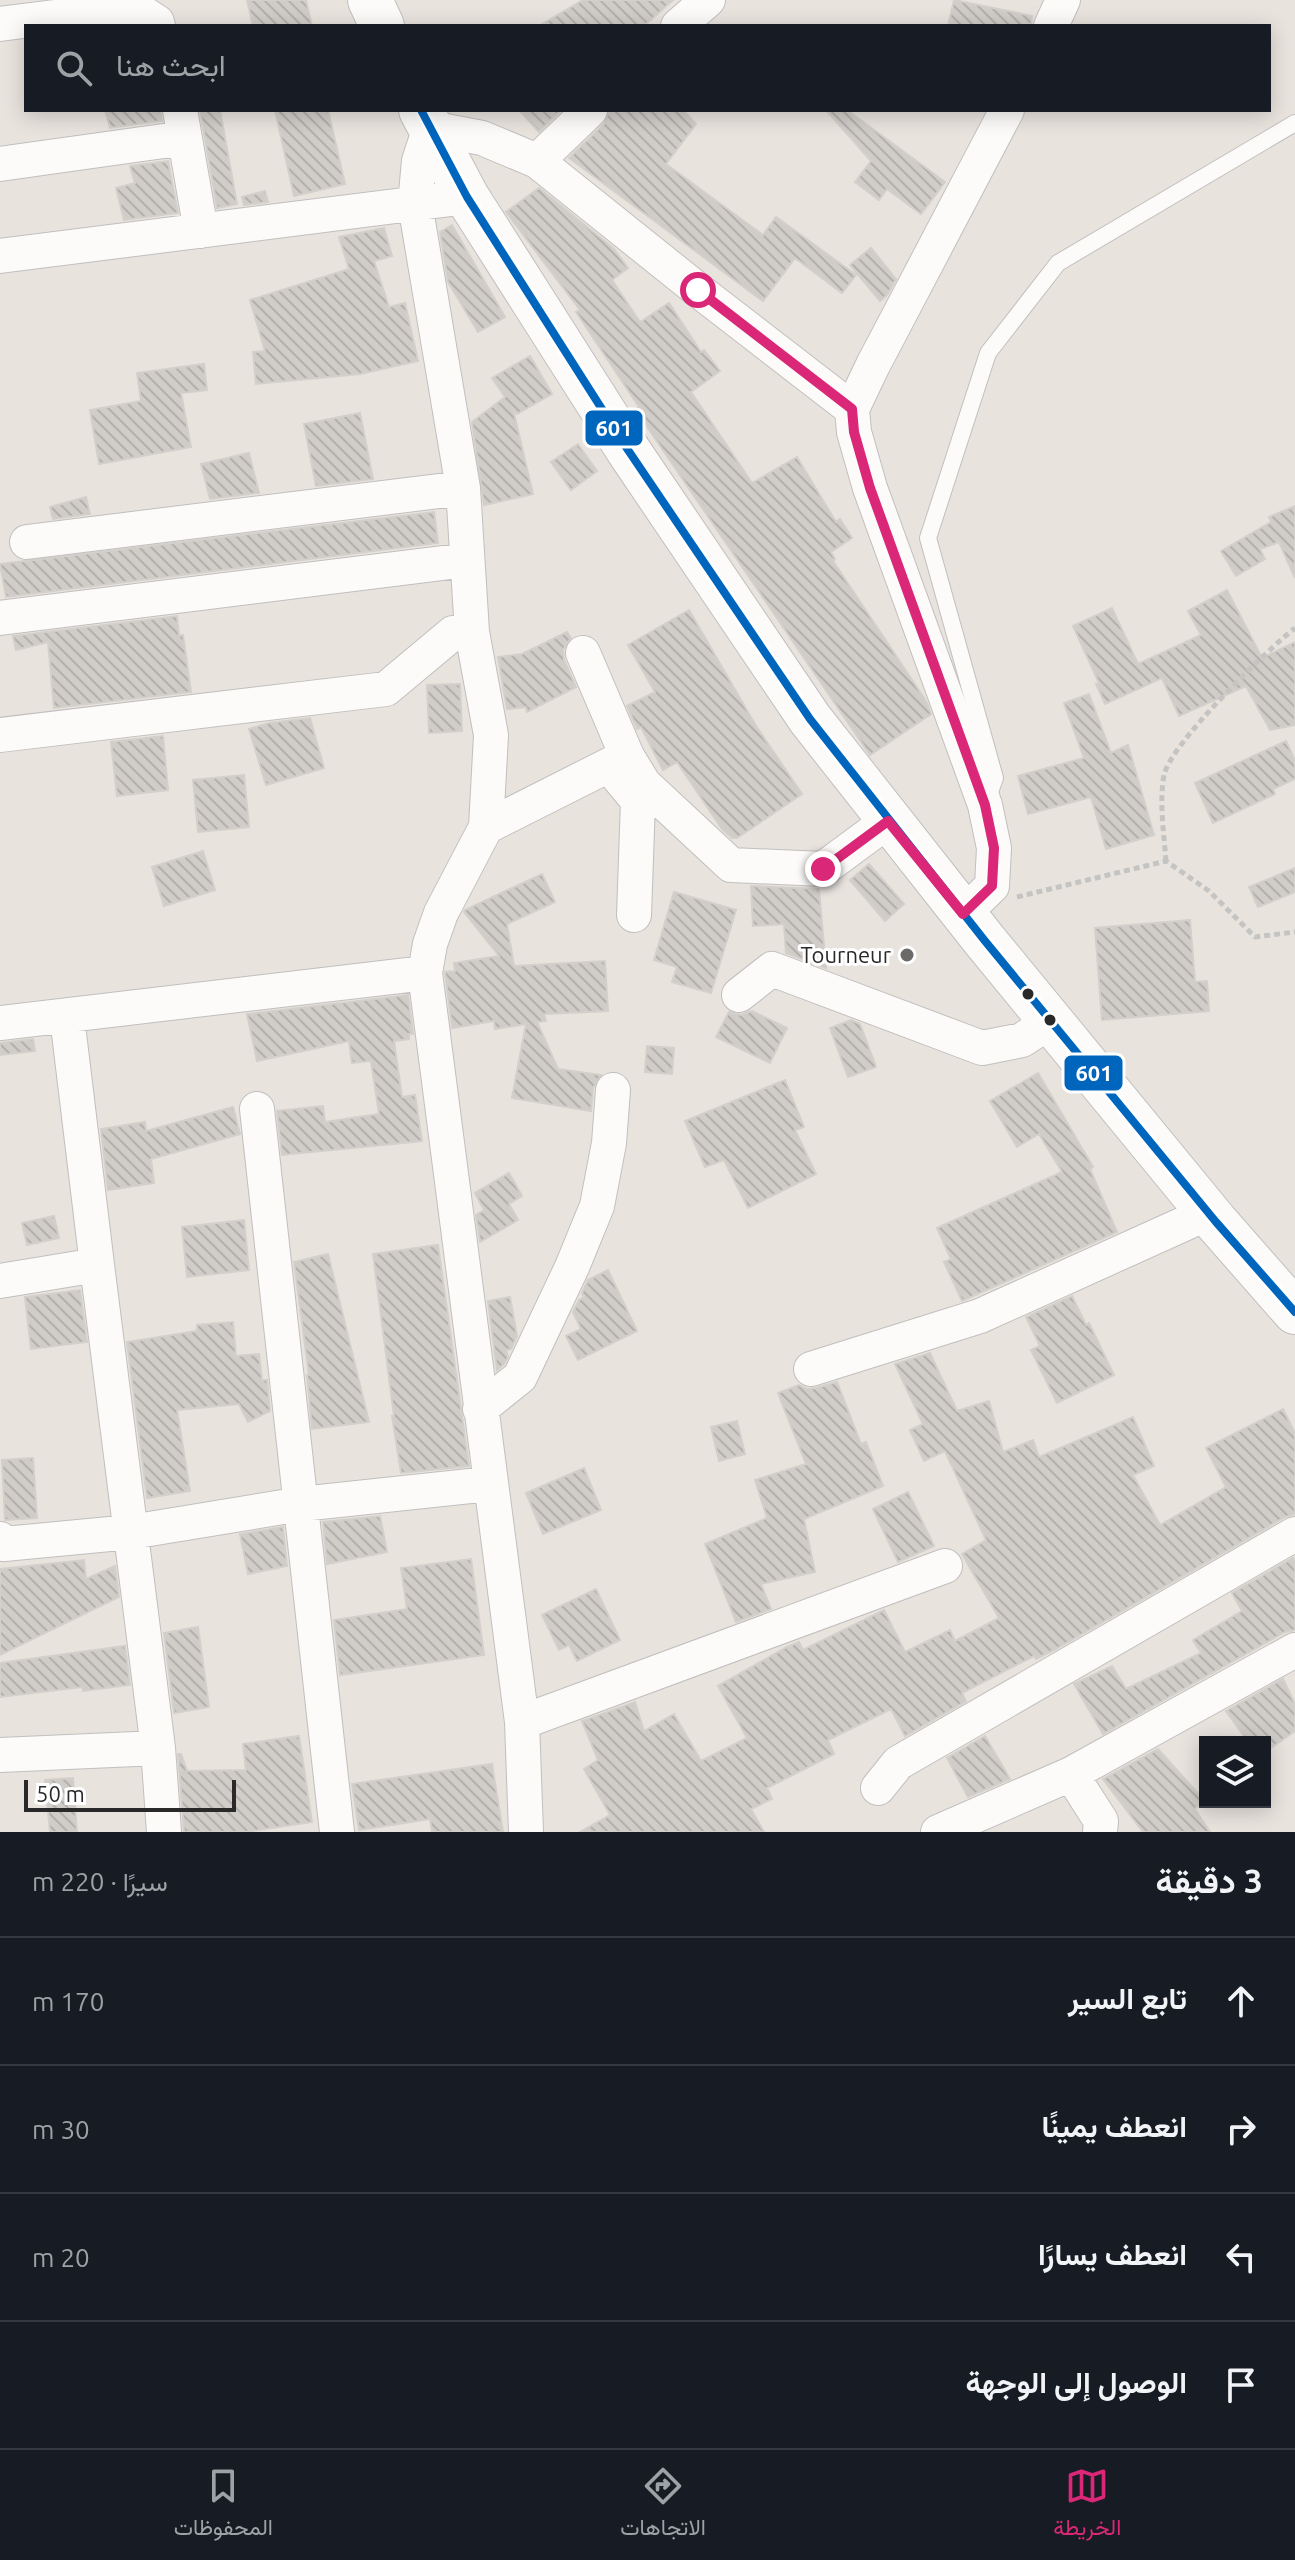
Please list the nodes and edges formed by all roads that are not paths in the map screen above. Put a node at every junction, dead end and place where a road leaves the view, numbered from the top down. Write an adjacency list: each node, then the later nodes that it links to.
1 (708, 0): 4 (street)
2 (0, 24): 3 (street)
3 (158, 24)
4 (680, 24)
5 (588, 112): 10 (street)
6 (1006, 112): 16 (street)
7 (426, 119): 10 (street); 12 (main road); 13 (street)
8 (1295, 123): 25 (lane)
9 (182, 124): 11 (street); 14 (street)
10 (537, 161): 16 (street)
11 (0, 164)
12 (467, 197): 13 (street); 26 (main road)
13 (415, 204): 14 (street); 17 (street)
14 (201, 231): 15 (street)
15 (0, 256)
16 (852, 409): 25 (street)
17 (463, 488): 18 (street); 19 (street)
18 (27, 542)
19 (467, 560): 20 (street); 21 (street)
20 (0, 618)
21 (472, 632): 23 (street); 27 (street)
22 (583, 653): 24 (street)
23 (0, 735)
24 (617, 761): 26 (street); 27 (street); 28 (street)
25 (985, 805): 29 (street)
26 (888, 821): 29 (main road)
27 (486, 827): 30 (street)
28 (634, 915)
29 (974, 927): 33 (main road)
30 (425, 973): 32 (street); 42 (street)
31 (739, 995): 33 (street)
32 (67, 1017): 34 (street); 38 (street)
33 (1051, 1021): 37 (main road)
34 (0, 1023)
35 (613, 1090): 42 (street)
36 (257, 1109): 44 (street)
37 (1208, 1213): 40 (main road); 41 (street)
38 (97, 1265): 39 (street); 45 (street)
39 (0, 1281)
40 (1295, 1312)
41 (811, 1369)
42 (480, 1409): 43 (street)
43 (489, 1484): 44 (street); 50 (street)
44 (301, 1504): 45 (street); 56 (street)
45 (131, 1532): 47 (street); 51 (street)
46 (1295, 1534): 54 (street)
47 (0, 1539)
48 (945, 1566): 50 (street)
49 (1295, 1650): 53 (street)
50 (522, 1722): 57 (street)
51 (158, 1748): 52 (street); 55 (street)
52 (0, 1755)
53 (1071, 1774): 58 (street); 59 (street)
54 (878, 1788)
55 (164, 1832)
56 (337, 1832)
57 (526, 1832)
58 (938, 1832)
59 (1100, 1832)

